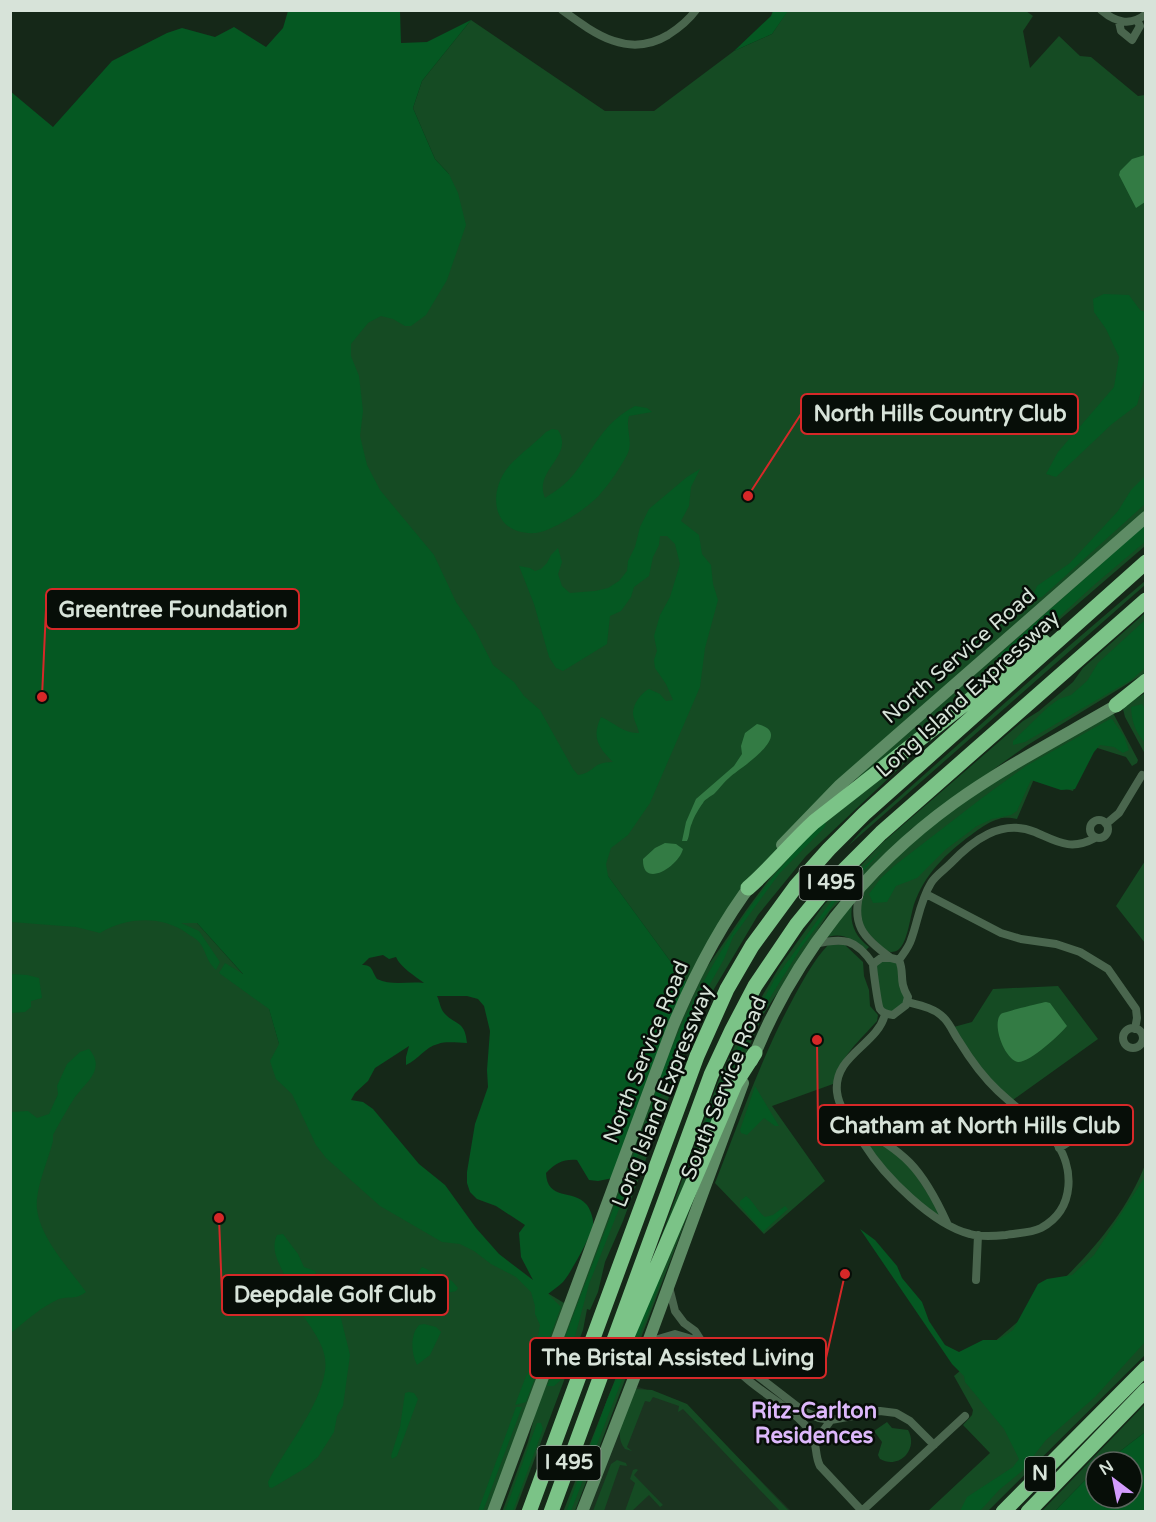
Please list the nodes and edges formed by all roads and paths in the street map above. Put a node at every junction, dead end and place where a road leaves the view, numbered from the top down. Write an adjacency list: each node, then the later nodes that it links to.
1 (562, 10): 2 (street)
2 (696, 10)
3 (1101, 10): 6 (street)
4 (1146, 14): 5 (street)
5 (1137, 20): 6 (street); 6 (street)
6 (1119, 22)
7 (1146, 517): 18 (main road, North Service Road)
8 (1146, 553): 18 (highway)
9 (1146, 562): 46 (highway, Long Island Expressway / I 495)
10 (1146, 600): 39 (highway, Long Island Expressway / I 495)
11 (1146, 681): 13 (highway)
12 (1146, 689): 13 (main road, South Service Road)
13 (1116, 705): 17 (main road, South Service Road)
14 (1142, 775): 15 (street)
15 (1106, 824): 16 (street); 16 (street)
16 (1095, 838): 19 (street)
17 (862, 885): 20 (main road, South Service Road); 21 (street)
18 (748, 888): 45 (main road, North Service Road)
19 (926, 894): 21 (street); 25 (street)
20 (815, 944): 22 (street); 26 (main road, South Service Road)
21 (895, 959): 22 (street); 23 (street)
22 (873, 964): 24 (street)
23 (907, 1002): 24 (street); 29 (street)
24 (885, 1014): 28 (street)
25 (1135, 1029)
26 (755, 1053): 33 (main road, South Service Road); 39 (highway)
27 (1102, 1121): 29 (street)
28 (851, 1123): 30 (street); 30 (street)
29 (1059, 1148): 31 (street)
30 (947, 1224): 31 (street)
31 (978, 1235): 32 (street)
32 (976, 1280)
33 (669, 1285): 34 (main road, South Service Road); 35 (street)
34 (648, 1342): 35 (street); 48 (main road, South Service Road)
35 (702, 1342): 36 (street)
36 (730, 1361): 41 (street); 42 (street)
37 (1146, 1368): 49 (highway, N)
38 (1146, 1390): 50 (highway, N)
39 (587, 1414): 47 (highway, Long Island Expressway / I 495)
40 (965, 1416): 43 (street)
41 (831, 1420): 42 (street); 43 (street)
42 (815, 1442): 44 (street)
43 (934, 1445): 44 (street)
44 (862, 1511)
45 (493, 1512)
46 (529, 1512)
47 (551, 1512)
48 (582, 1512)
49 (1003, 1512)
50 (1028, 1512)

